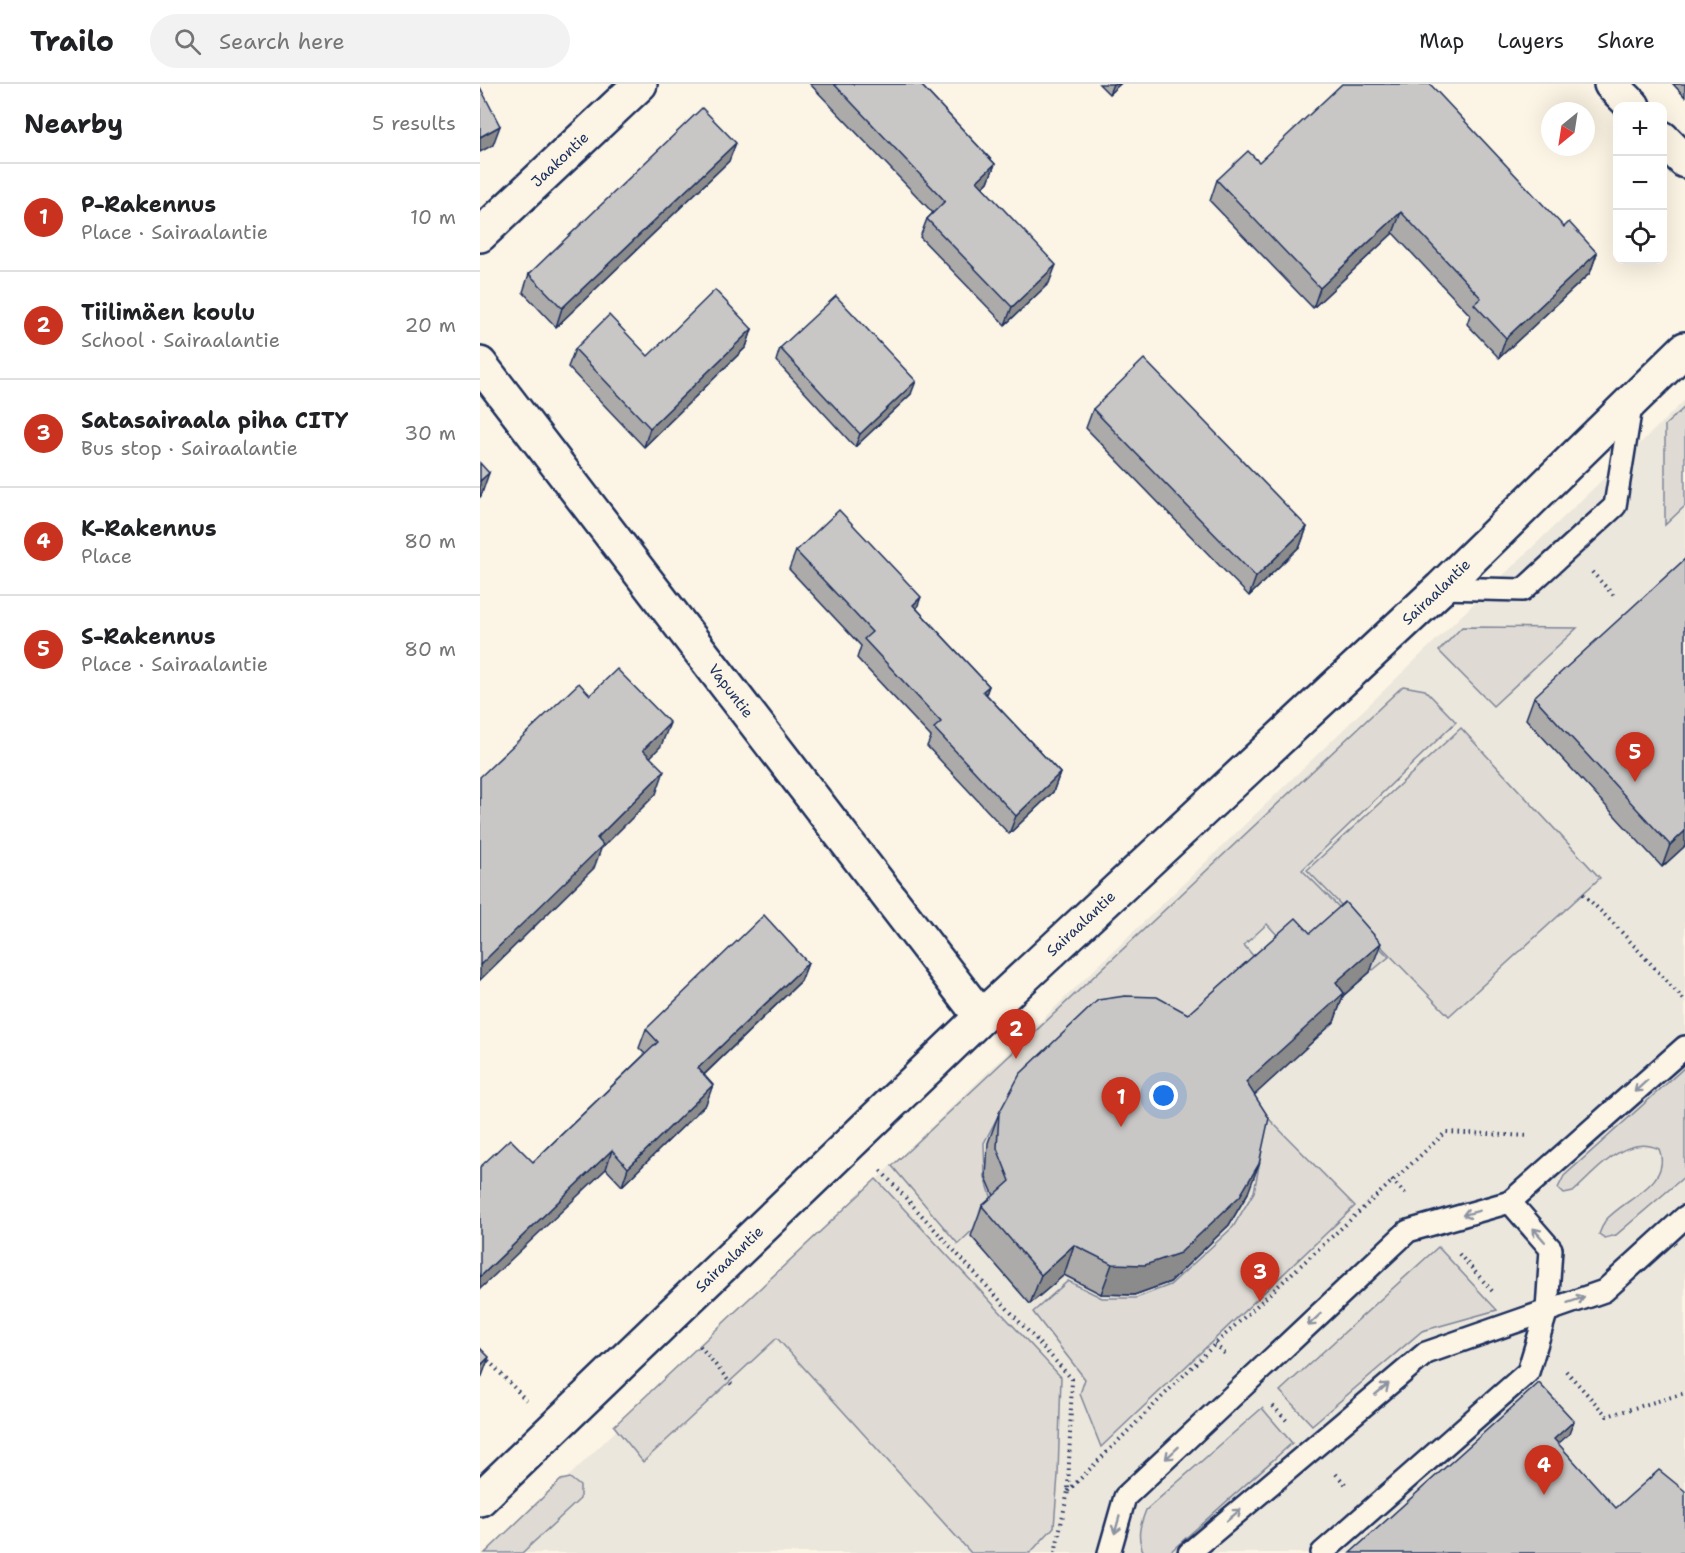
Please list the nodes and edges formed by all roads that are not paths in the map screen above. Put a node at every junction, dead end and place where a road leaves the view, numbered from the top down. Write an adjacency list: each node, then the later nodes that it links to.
1 (640, 84): 6 (street, Jaakontie)
2 (1611, 84): 3 (street)
3 (1629, 102)
4 (1667, 143): 5 (street)
5 (1685, 161)
6 (480, 235)
7 (1685, 349): 9 (street, Sairaalantie)
8 (480, 364): 11 (street, Vapuntie)
9 (1632, 399): 10 (street, Sairaalantie); 10 (lane)
10 (1441, 588): 11 (street, Sairaalantie)
11 (981, 1017): 16 (street, Sairaalantie)
12 (1685, 1047): 13 (lane, one-way to 13)
13 (1510, 1202): 15 (lane, one-way to 13); 17 (lane, one-way to 17)
14 (1685, 1217): 15 (lane, one-way to 14)
15 (1547, 1310): 18 (lane, one-way to 15); 19 (lane)
16 (480, 1499)
17 (1109, 1553)
18 (1189, 1553)
19 (1322, 1553)

